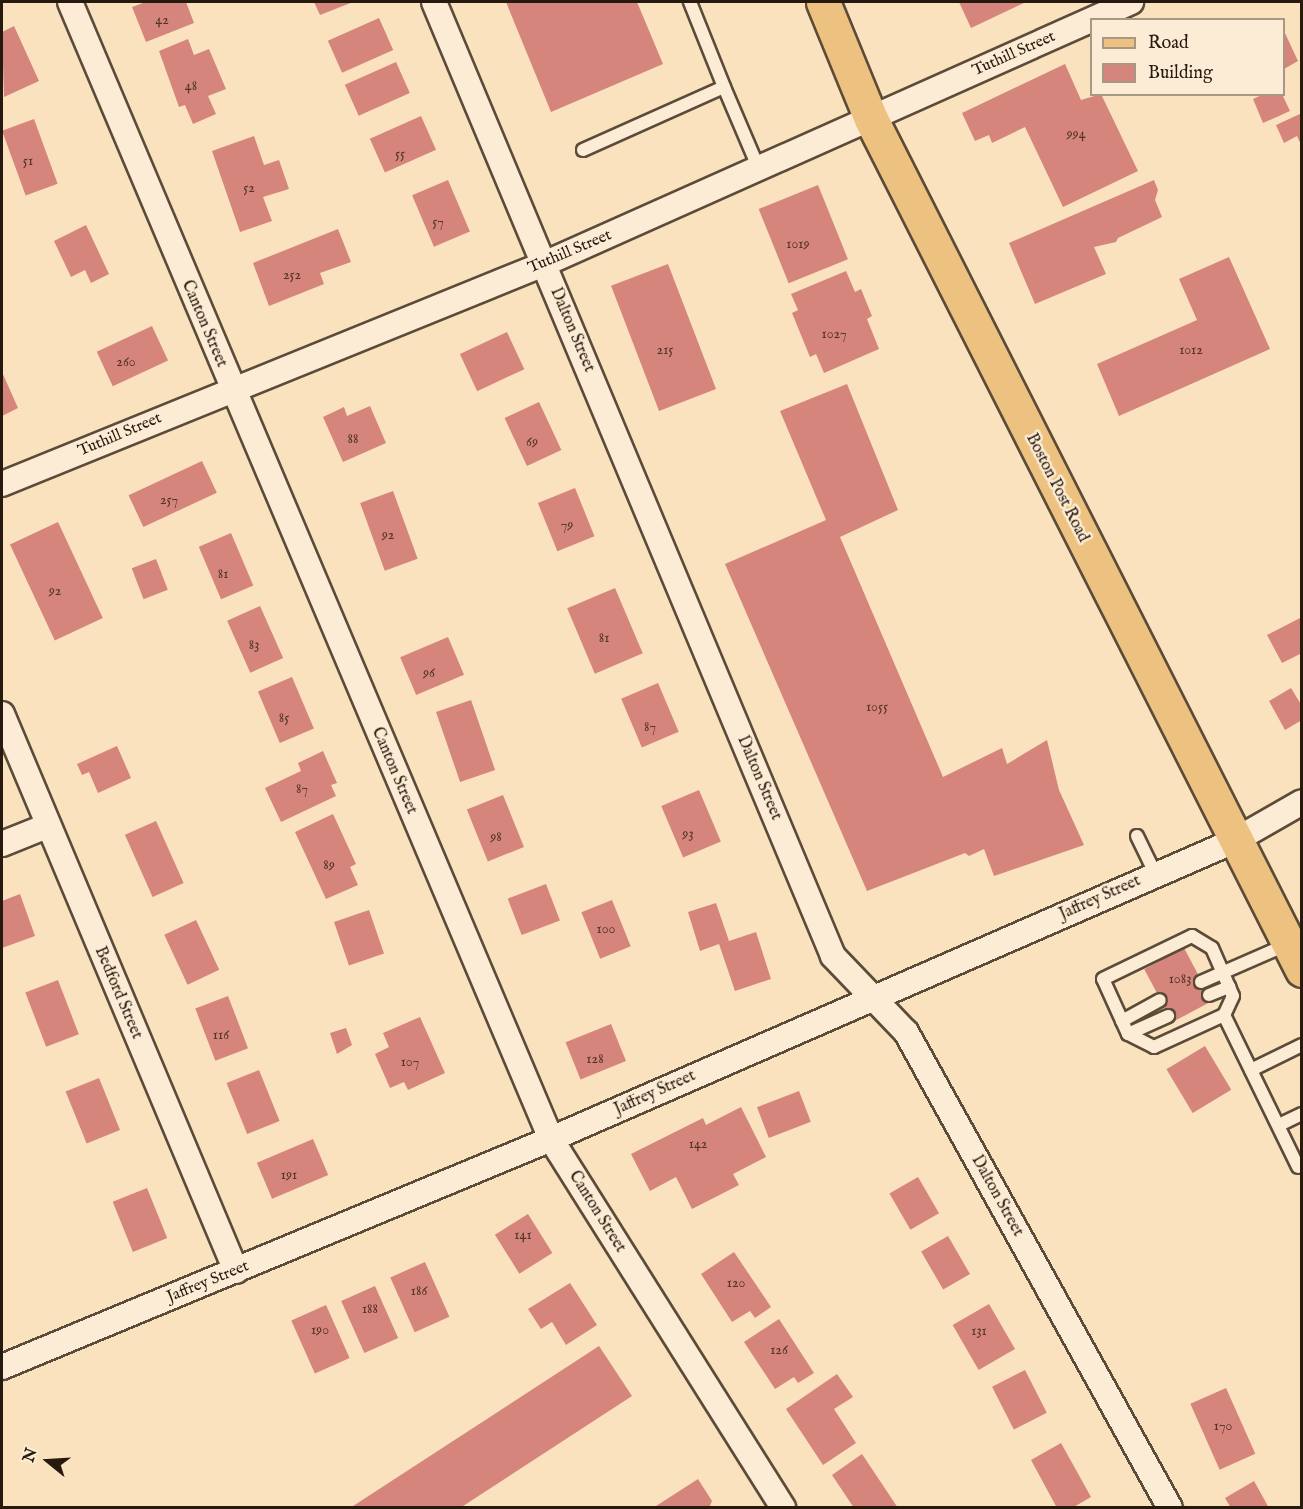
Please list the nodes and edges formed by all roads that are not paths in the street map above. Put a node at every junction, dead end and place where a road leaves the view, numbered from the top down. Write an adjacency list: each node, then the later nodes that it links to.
1 (70, 2): 13 (street, Canton Street)
2 (434, 2): 12 (street, Dalton Street)
3 (690, 2): 8 (lane)
4 (823, 2): 9 (main road, Boston Post Road)
5 (1131, 2): 6 (street, Tuthill Street)
6 (1095, 18)
7 (1090, 20): 9 (street, Tuthill Street)
8 (724, 87): 10 (lane); 11 (lane)
9 (871, 119): 11 (street, Tuthill Street); 19 (main road, Boston Post Road)
10 (583, 150)
11 (759, 169): 12 (street, Tuthill Street)
12 (544, 264): 13 (street, Tuthill Street); 27 (street, Dalton Street)
13 (231, 388): 14 (street, Tuthill Street); 37 (street, Canton Street)
14 (2, 484)
15 (2, 714): 17 (street, Bedford Street)
16 (1302, 802): 19 (street, Jaffrey Street)
17 (46, 826): 20 (street); 39 (street, Bedford Street)
18 (1137, 836): 21 (lane)
19 (1234, 841): 21 (street, Jaffrey Street); 22 (main road, Boston Post Road)
20 (2, 844)
21 (1155, 873): 27 (street, Jaffrey Street)
22 (1295, 957): 23 (lane)
23 (1222, 972): 24 (lane); 25 (lane); 31 (lane)
24 (1201, 982)
25 (1229, 987): 26 (lane); 29 (lane)
26 (1209, 995)
27 (871, 998): 37 (street, Jaffrey Street); 42 (street, Dalton Street)
28 (1160, 1000): 31 (lane)
29 (1224, 1015): 32 (lane); 34 (lane)
30 (1168, 1016): 32 (lane)
31 (1122, 1021): 32 (lane)
32 (1128, 1034)
33 (1302, 1045): 34 (lane)
34 (1251, 1070): 36 (lane)
35 (1302, 1114): 36 (lane)
36 (1279, 1125): 38 (lane)
37 (551, 1139): 39 (street, Jaffrey Street); 41 (street, Canton Street)
38 (1298, 1167)
39 (236, 1271): 40 (street, Jaffrey Street)
40 (2, 1367)
41 (783, 1508)
42 (1170, 1508)

